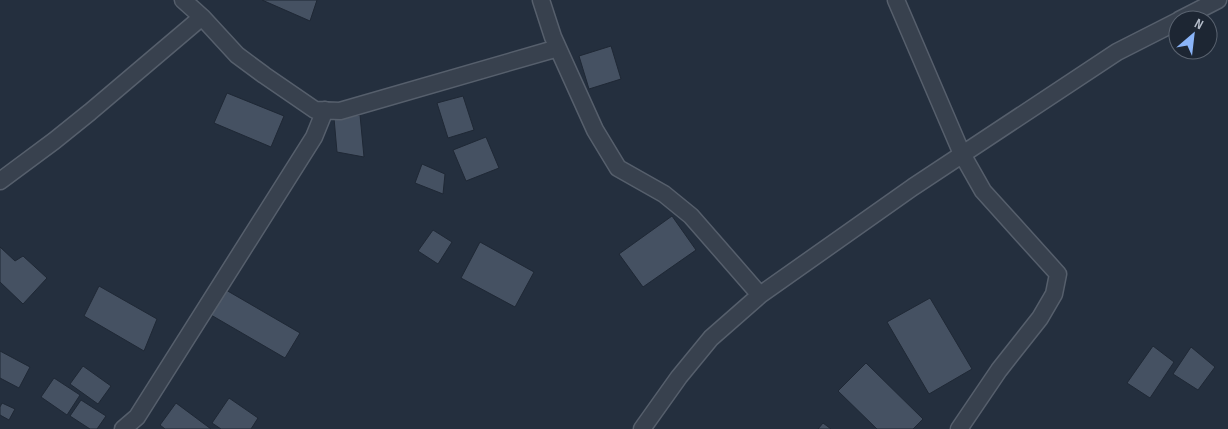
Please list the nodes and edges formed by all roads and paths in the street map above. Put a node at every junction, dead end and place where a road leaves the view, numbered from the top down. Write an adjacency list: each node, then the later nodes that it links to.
1 (183, 0): 6 (street)
2 (541, 0): 8 (street)
3 (896, 0): 10 (street)
4 (1218, 0): 5 (street)
5 (1198, 10)
6 (202, 17): 9 (street); 11 (street)
7 (1168, 26): 10 (street)
8 (558, 48): 9 (street); 12 (street)
9 (326, 110): 13 (street)
10 (962, 154): 12 (street); 15 (street)
11 (0, 181)
12 (760, 295): 14 (street)
13 (123, 429)
14 (642, 429)
15 (959, 429)

